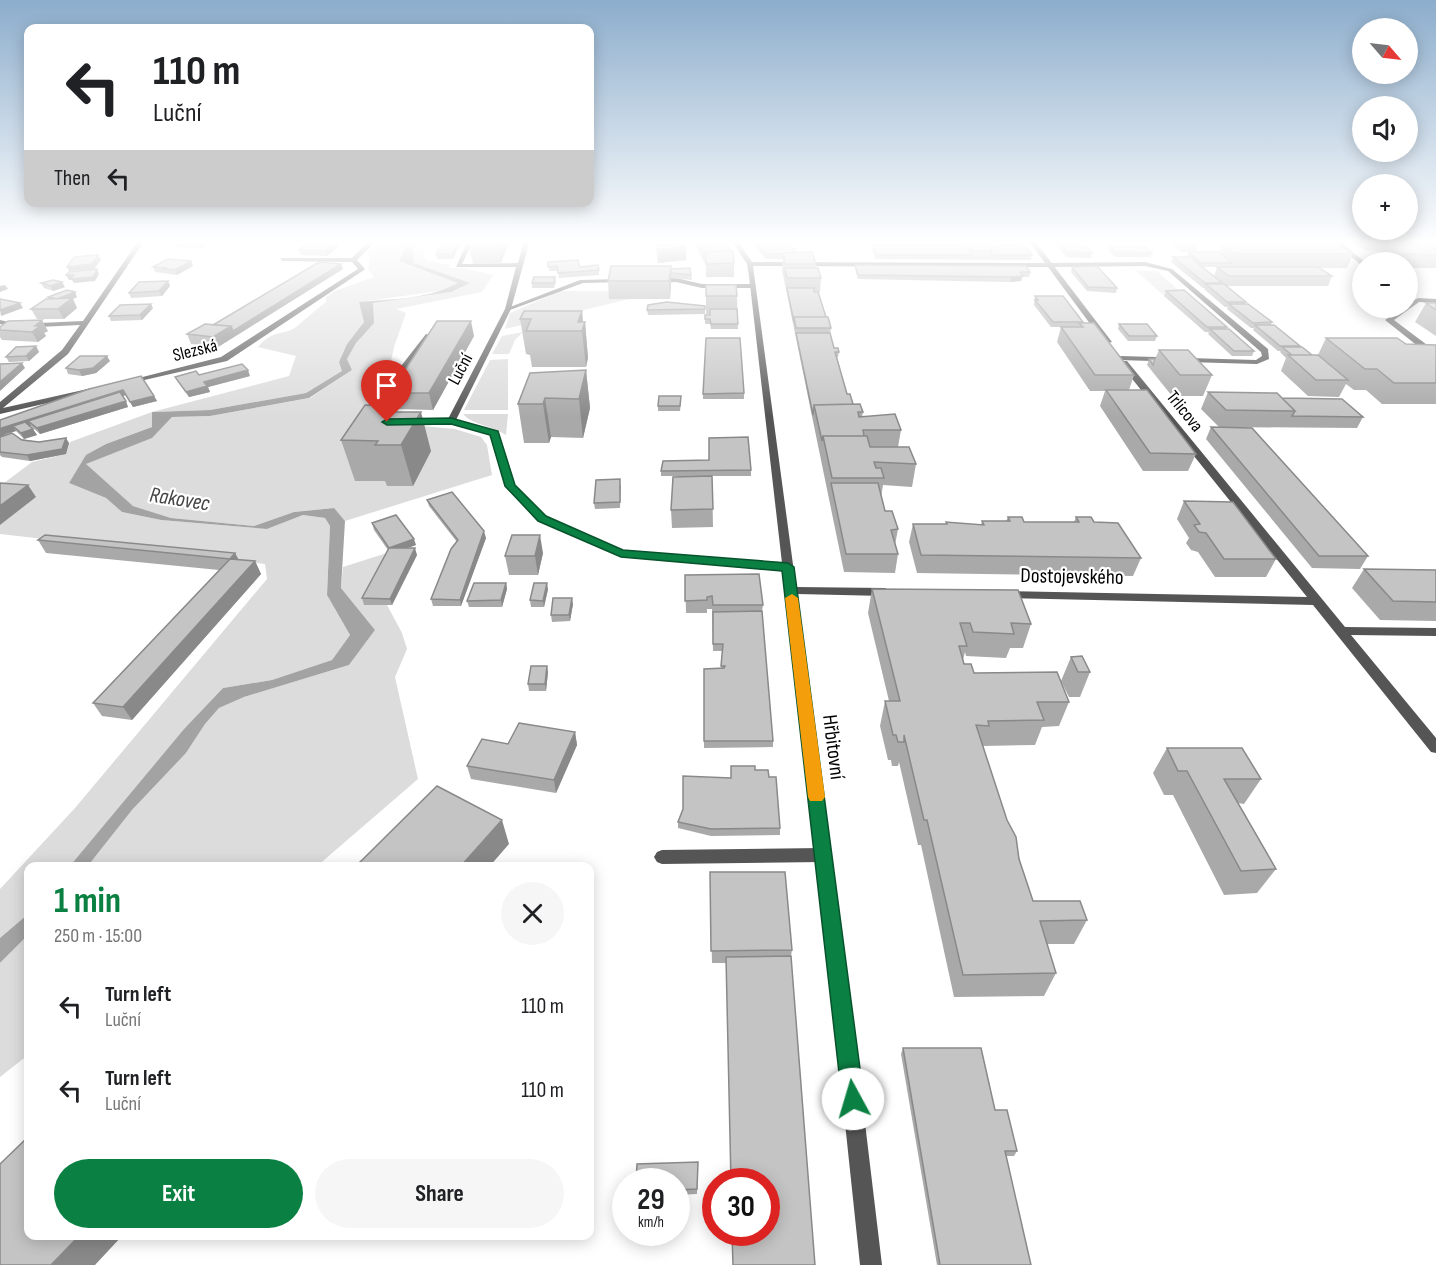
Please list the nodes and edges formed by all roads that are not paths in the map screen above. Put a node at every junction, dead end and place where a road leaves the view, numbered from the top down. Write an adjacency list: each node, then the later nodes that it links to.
1 (101, 299): 13 (street)
2 (316, 299): 17 (street, Slezská)
3 (510, 299): 10 (street, Luční)
4 (534, 299): 10 (street)
5 (754, 299): 23 (street, Hřbitovní)
6 (1076, 299): 16 (street, Trlicova)
7 (1204, 299): 16 (street)
8 (1418, 300): 9 (street)
9 (1436, 301)
10 (507, 309): 20 (street, Luční)
11 (1392, 318): 15 (street)
12 (0, 322): 13 (street)
13 (84, 323): 19 (street)
14 (429, 335): 21 (street)
15 (1432, 353)
16 (1121, 358): 27 (street, Trlicova)
17 (112, 385)
18 (101, 388): 19 (street)
19 (0, 409)
20 (451, 421): 22 (street); 23 (street)
21 (387, 422)
22 (399, 423)
23 (788, 567): 24 (street, Hřbitovní)
24 (791, 590): 25 (street); 31 (street, Hřbitovní)
25 (901, 592)
26 (995, 594): 27 (street, Dostojevského)
27 (1316, 601): 28 (street, Trlicova)
28 (1340, 631): 29 (street); 30 (street, Trlicova)
29 (1436, 632)
30 (1436, 748)
31 (824, 855): 32 (street); 33 (street, Hřbitovní)
32 (662, 857)
33 (872, 1265)

